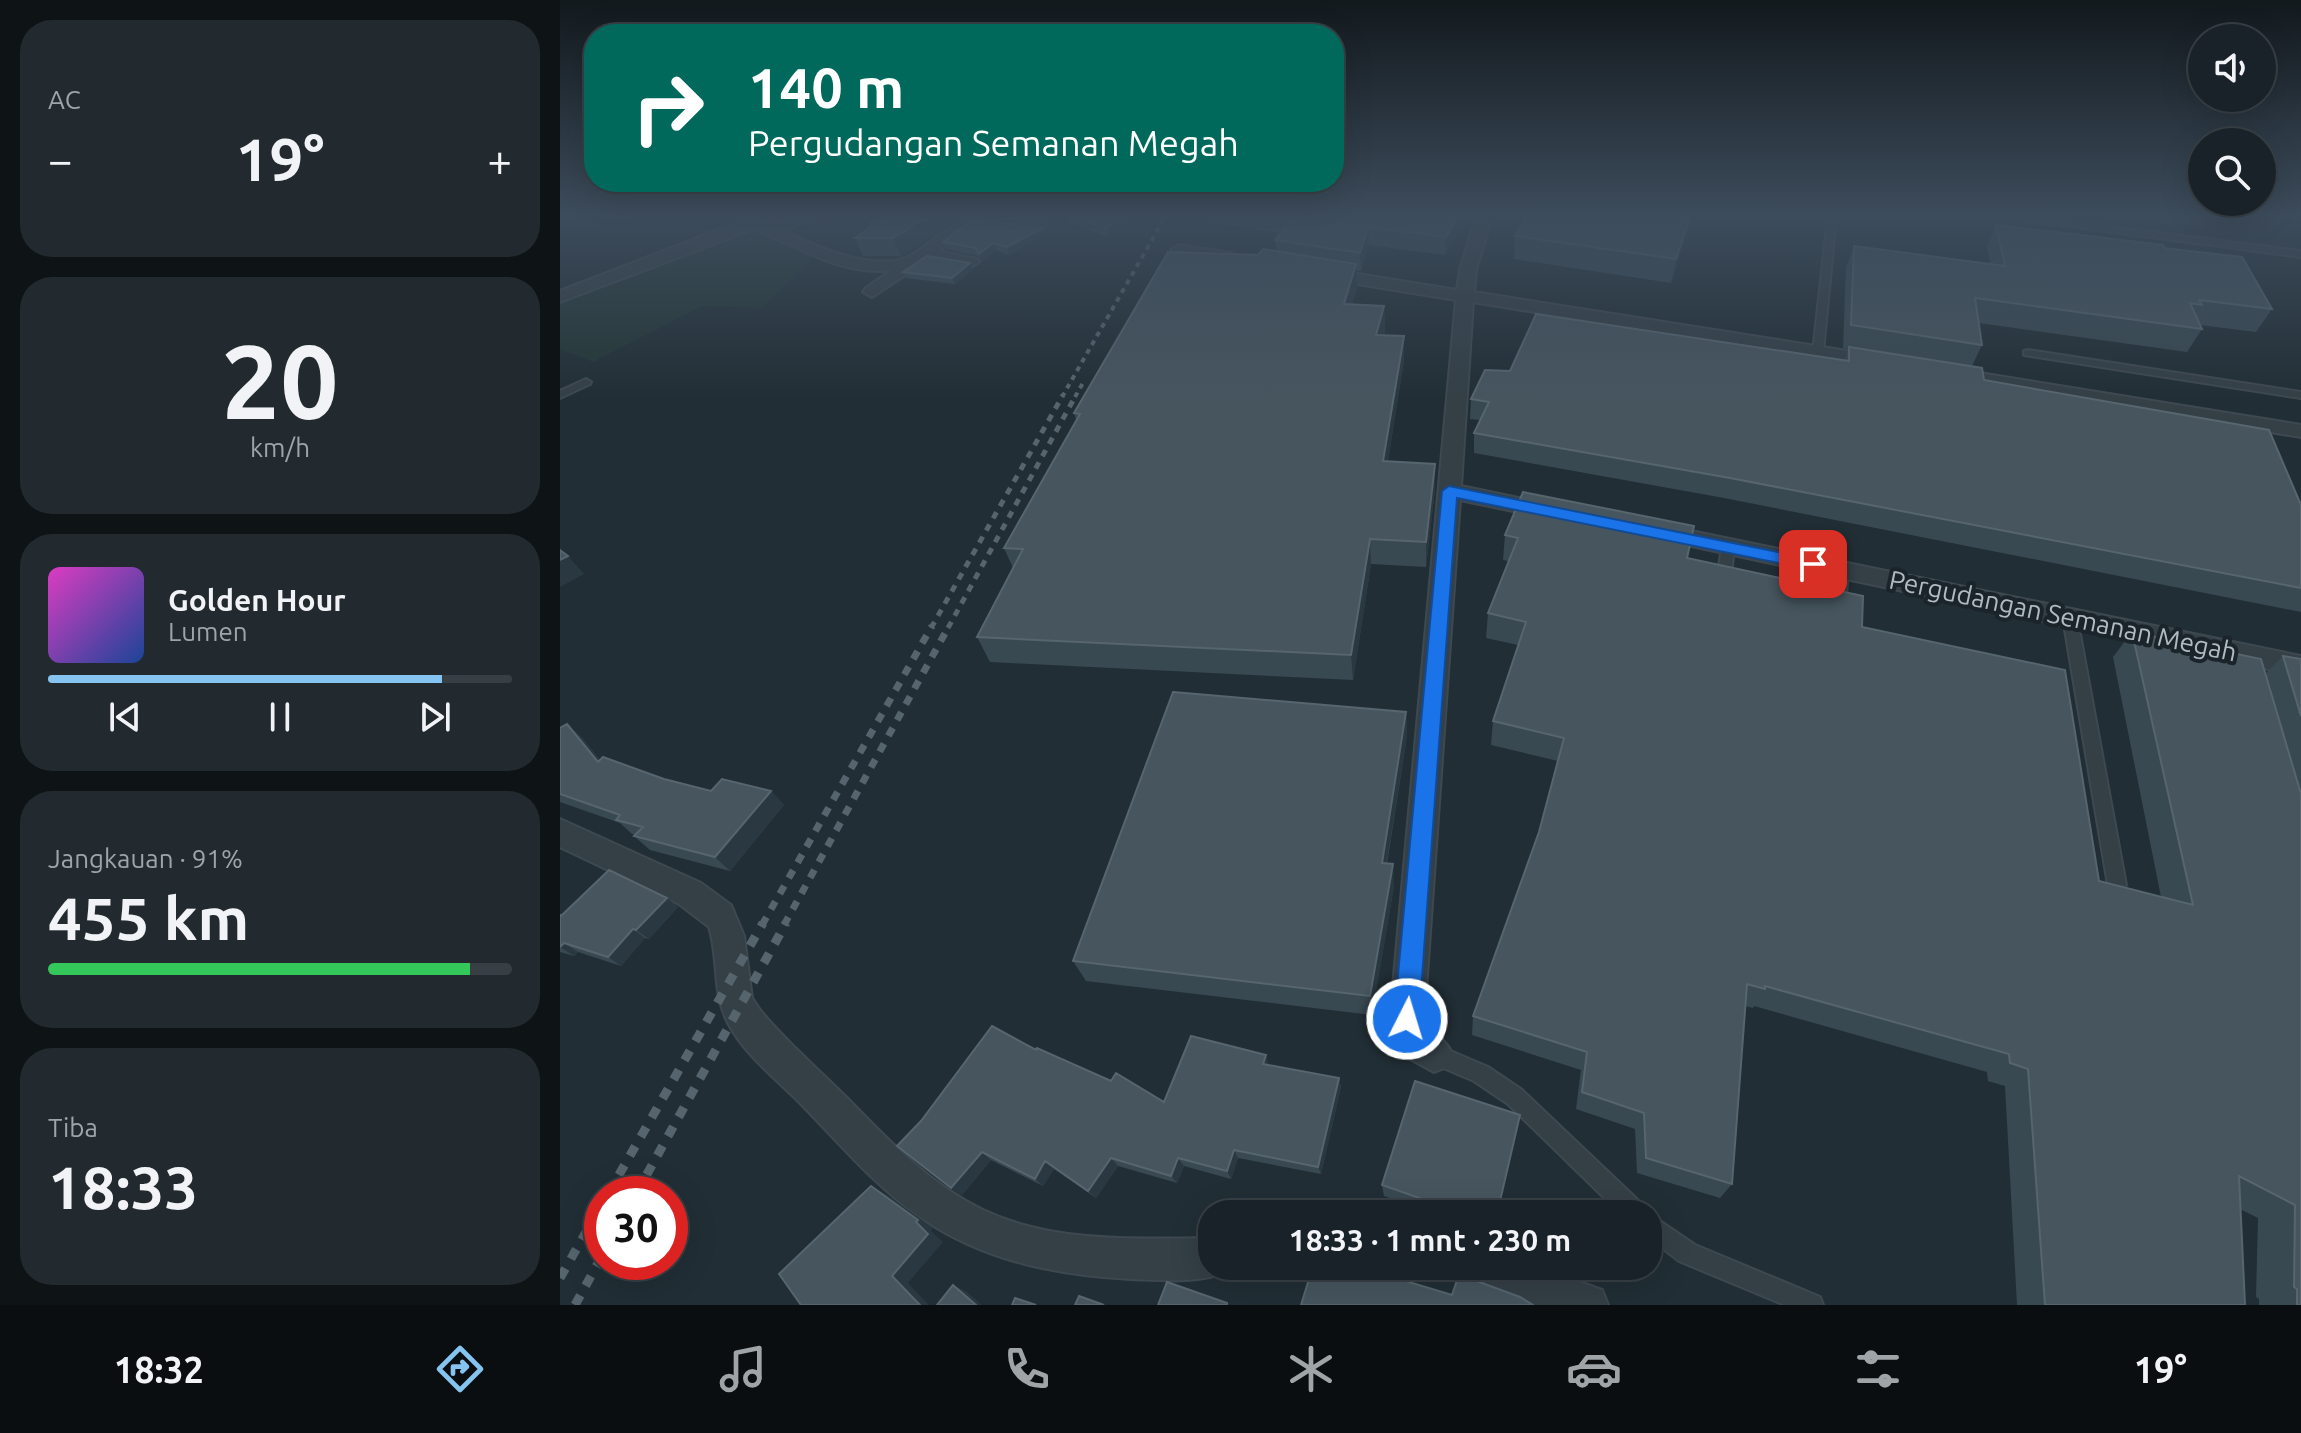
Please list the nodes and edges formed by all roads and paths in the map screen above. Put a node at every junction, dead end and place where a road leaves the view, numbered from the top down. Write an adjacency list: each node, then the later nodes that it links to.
1 (609, 278): 8 (street)
2 (891, 278): 6 (street)
3 (1354, 278): 7 (street)
4 (1467, 278): 7 (street)
5 (1826, 278): 9 (lane)
6 (872, 292)
7 (1465, 296): 9 (street); 17 (street)
8 (560, 297)
9 (1818, 352): 11 (street)
10 (2028, 353): 15 (lane)
11 (1896, 365)
12 (1927, 370): 16 (street)
13 (586, 382): 14 (lane)
14 (560, 395)
15 (2301, 395)
16 (2301, 431)
17 (1449, 491): 18 (street); 28 (street)
18 (1573, 516)
19 (1635, 528): 20 (street, Pergudangan Semanan Megah)
20 (1728, 547): 21 (street, Pergudangan Semanan Megah); 22 (lane)
21 (1842, 570): 23 (lane); 24 (street, Pergudangan Semanan Megah)
22 (1737, 588)
23 (1824, 605)
24 (2070, 618): 25 (street, Pergudangan Semanan Megah); 27 (lane)
25 (2301, 666)
26 (560, 832): 31 (street)
27 (2117, 885)
28 (1434, 1054): 29 (lane)
29 (1622, 1200)
30 (1662, 1234): 34 (lane)
31 (1198, 1258)
32 (1516, 1280): 33 (street)
33 (1587, 1305)
34 (1812, 1305)

